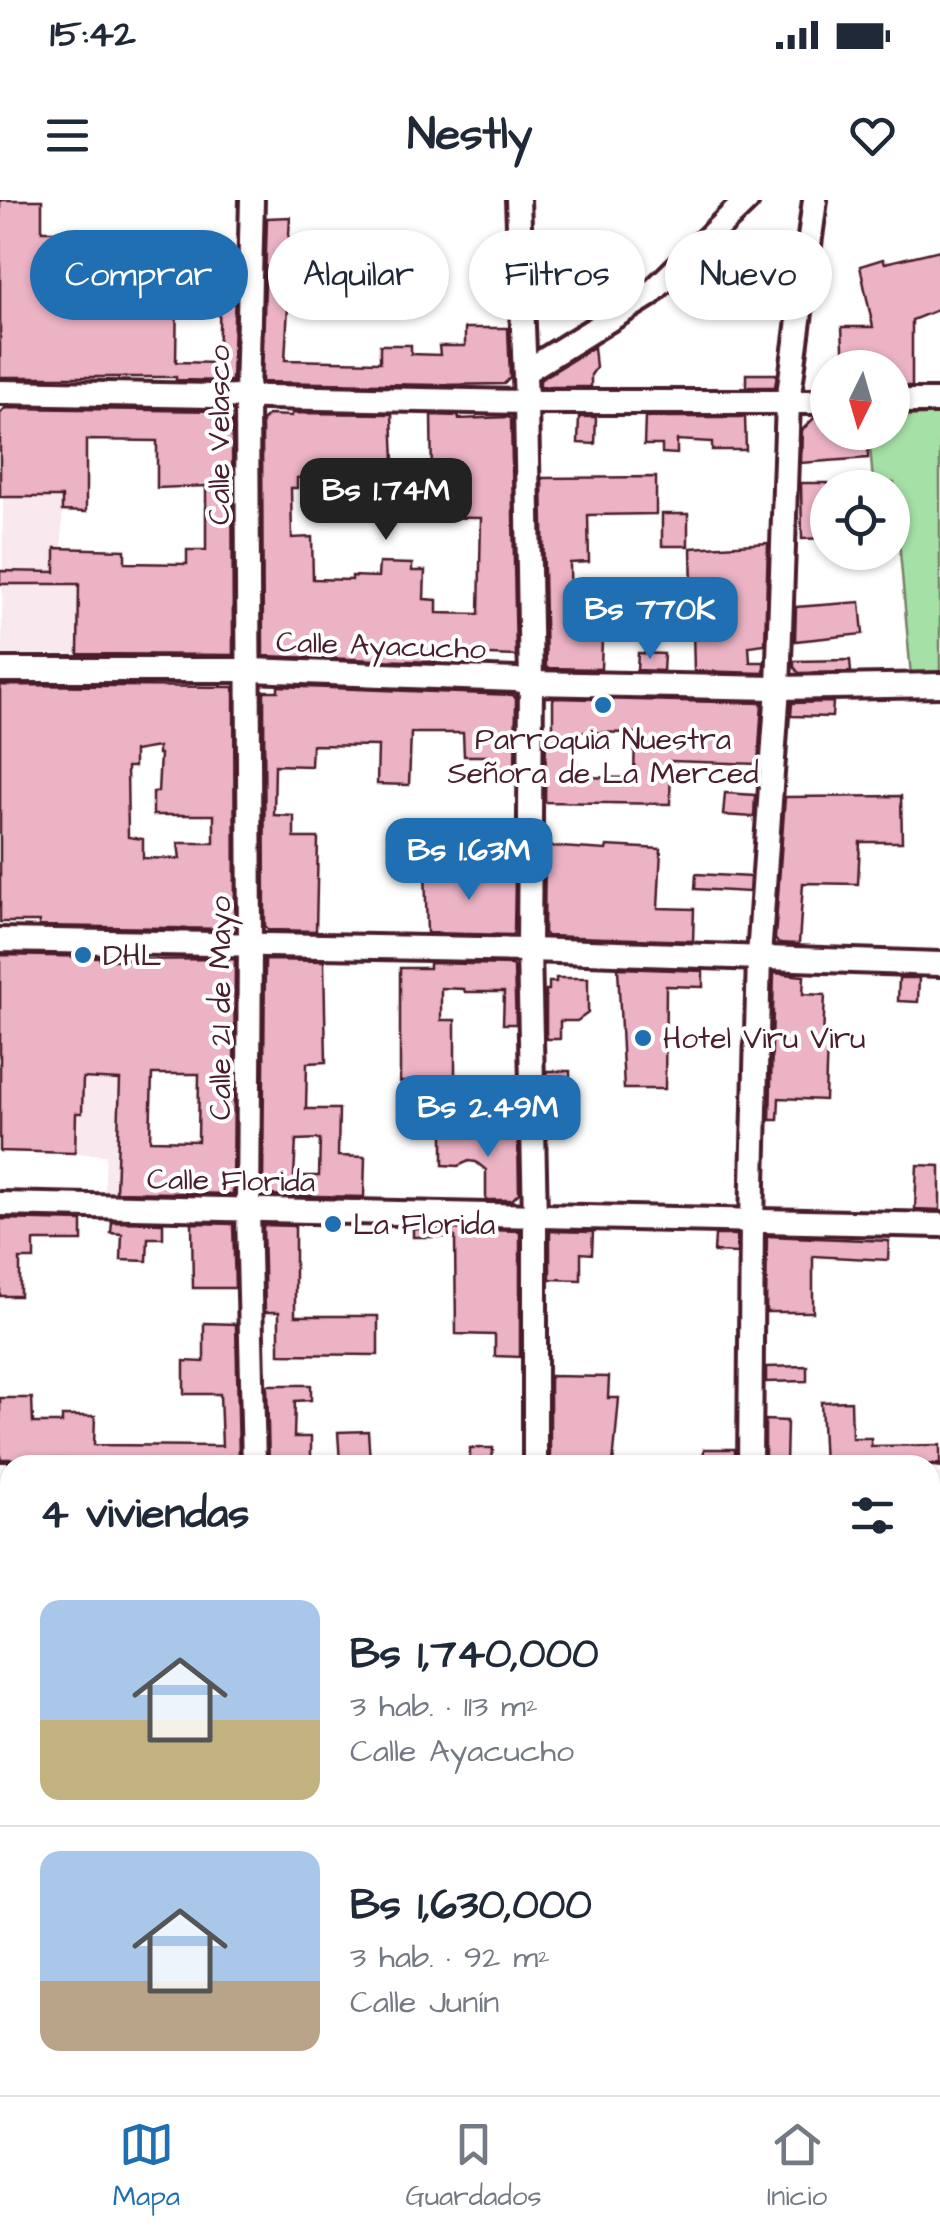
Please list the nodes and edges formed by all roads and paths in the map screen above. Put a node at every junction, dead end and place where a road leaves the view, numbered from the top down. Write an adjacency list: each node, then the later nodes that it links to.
1 (252, 200): 7 (street, Calle Velasco)
2 (518, 200): 5 (street)
3 (747, 200): 5 (street)
4 (815, 200): 11 (street)
5 (525, 372): 10 (street)
6 (0, 392): 7 (street)
7 (247, 396): 10 (street); 14 (street, Calle Velasco)
8 (940, 400): 9 (street)
9 (910, 401)
10 (526, 402): 11 (street); 15 (street)
11 (788, 402): 12 (street); 17 (street)
12 (810, 402)
13 (0, 670): 14 (street, Calle Ayacucho)
14 (250, 670): 15 (street, Calle Ayacucho); 19 (street, Calle 21 de Mayo)
15 (531, 683): 17 (street, Calle Ayacucho); 20 (street)
16 (940, 685): 17 (street, Calle Ayacucho)
17 (778, 688): 21 (street)
18 (0, 940): 19 (street)
19 (250, 946): 20 (street); 24 (street, Calle 21 de Mayo)
20 (529, 950): 21 (street); 25 (street)
21 (760, 957): 22 (street); 26 (street)
22 (940, 964)
23 (0, 1204): 24 (street, Calle Florida)
24 (248, 1210): 25 (street, Calle Florida); 28 (street, Calle 21 de Mayo)
25 (535, 1217): 26 (street, Calle Florida); 29 (street)
26 (752, 1221): 27 (street, Calle Florida); 30 (street)
27 (940, 1225)
28 (254, 1455)
29 (534, 1455)
30 (750, 1455)

